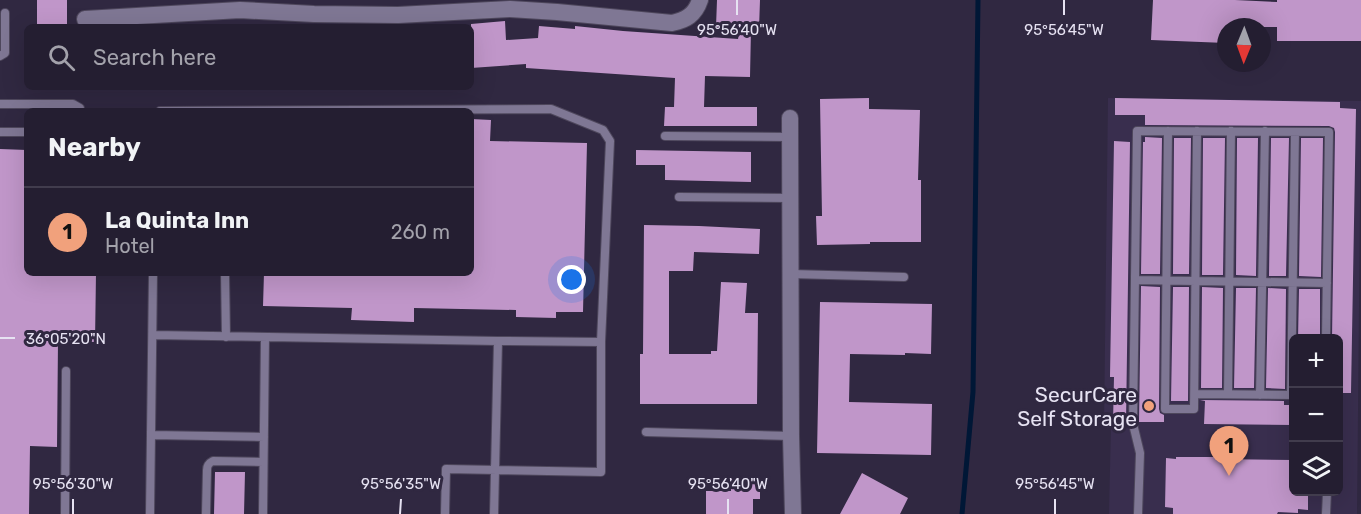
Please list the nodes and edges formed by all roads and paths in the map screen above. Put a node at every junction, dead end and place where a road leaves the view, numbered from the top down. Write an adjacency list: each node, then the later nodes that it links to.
1 (700, 0): 3 (street)
2 (453, 6): 3 (street); 5 (street)
3 (557, 6)
4 (5, 13): 6 (lane)
5 (85, 19)
6 (0, 56)
7 (0, 104): 8 (lane)
8 (80, 108)
9 (474, 109): 38 (lane)
10 (789, 118): 19 (street)
11 (1168, 131): 12 (lane); 26 (lane); 27 (lane)
12 (1197, 131): 13 (lane); 28 (lane)
13 (1231, 131): 14 (lane); 29 (lane)
14 (1265, 131): 17 (lane); 30 (lane)
15 (0, 132): 16 (lane)
16 (24, 132)
17 (1294, 132): 31 (lane); 32 (lane)
18 (665, 136): 19 (lane)
19 (790, 137): 21 (street)
20 (679, 197): 21 (lane)
21 (790, 198): 22 (street)
22 (790, 274): 25 (lane); 47 (street)
23 (153, 276): 34 (lane)
24 (225, 276): 35 (lane)
25 (904, 277)
26 (1135, 280): 27 (lane); 59 (lane)
27 (1166, 280): 28 (lane); 41 (lane)
28 (1196, 281): 29 (lane); 41 (lane)
29 (1229, 281): 30 (lane); 42 (lane)
30 (1262, 282): 31 (lane); 43 (lane)
31 (1293, 283): 32 (lane); 40 (lane)
32 (1327, 283): 33 (lane)
33 (1326, 334)
34 (153, 335): 35 (lane); 46 (lane)
35 (226, 337): 36 (lane)
36 (265, 337): 37 (lane); 48 (lane)
37 (498, 341): 38 (lane); 50 (lane)
38 (601, 342): 50 (lane)
39 (66, 371): 52 (lane)
40 (1292, 388)
41 (1195, 394): 42 (lane)
42 (1228, 394): 43 (lane)
43 (1260, 395): 44 (lane)
44 (1289, 395)
45 (646, 432): 47 (lane)
46 (151, 435): 48 (lane); 53 (lane)
47 (791, 436): 58 (street)
48 (264, 437): 49 (lane)
49 (263, 462): 54 (lane); 55 (lane)
50 (494, 470): 56 (lane); 57 (lane)
51 (1327, 496): 60 (lane)
52 (65, 514)
53 (150, 514)
54 (206, 514)
55 (263, 514)
56 (445, 514)
57 (494, 514)
58 (793, 514)
59 (1138, 514)
60 (1326, 514)

